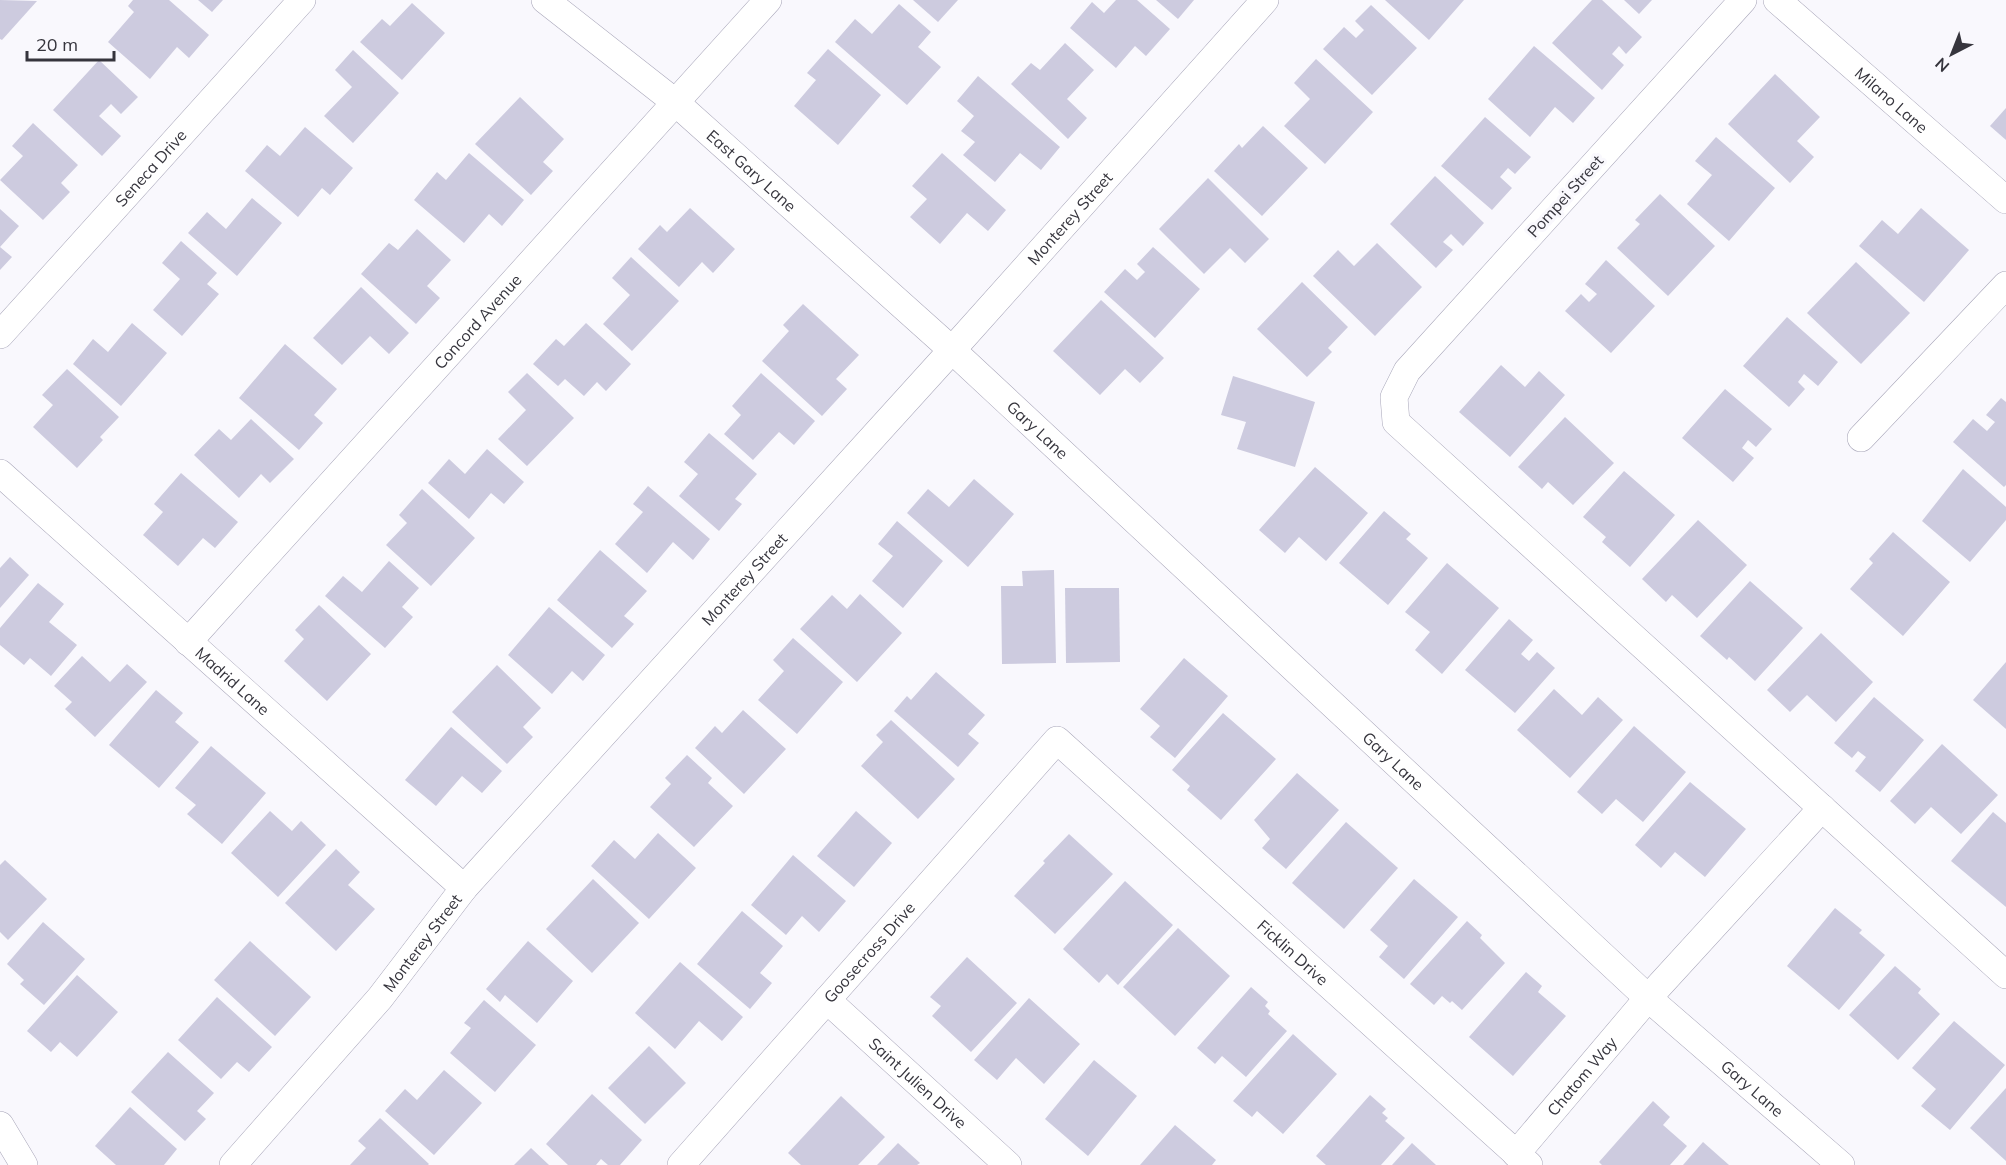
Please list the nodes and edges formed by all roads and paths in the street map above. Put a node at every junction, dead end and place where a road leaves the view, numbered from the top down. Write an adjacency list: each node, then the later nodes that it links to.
1 (302, 0): 10 (street, Seneca Drive)
2 (545, 0): 7 (street, East Gary Lane)
3 (768, 0): 7 (street, Concord Avenue)
4 (1265, 0): 11 (street, Monterey Street)
5 (1743, 0): 16 (street, Pompei Street)
6 (1777, 0): 8 (street, Milano Lane)
7 (675, 102): 11 (street, East Gary Lane); 14 (street, Concord Avenue)
8 (2006, 200)
9 (2006, 285): 12 (street)
10 (0, 335)
11 (952, 350): 17 (street, Monterey Street); 19 (street, Gary Lane)
12 (1861, 438)
13 (0, 473): 14 (street, Madrid Lane)
14 (188, 642): 17 (street, Madrid Lane)
15 (1057, 740): 20 (street, Goosecross Drive); 22 (street, Ficklin Drive)
16 (1822, 808): 18 (street); 19 (street, Chatom Way)
17 (464, 888): 24 (street, Monterey Street)
18 (2006, 975)
19 (1648, 998): 22 (street, Chatom Way); 27 (street, Gary Lane)
20 (827, 1000): 25 (street, Goosecross Drive); 26 (street, Saint Julien Drive)
21 (0, 1125): 23 (street)
22 (1522, 1159)
23 (24, 1165)
24 (233, 1165)
25 (681, 1165)
26 (1008, 1165)
27 (1841, 1165)

